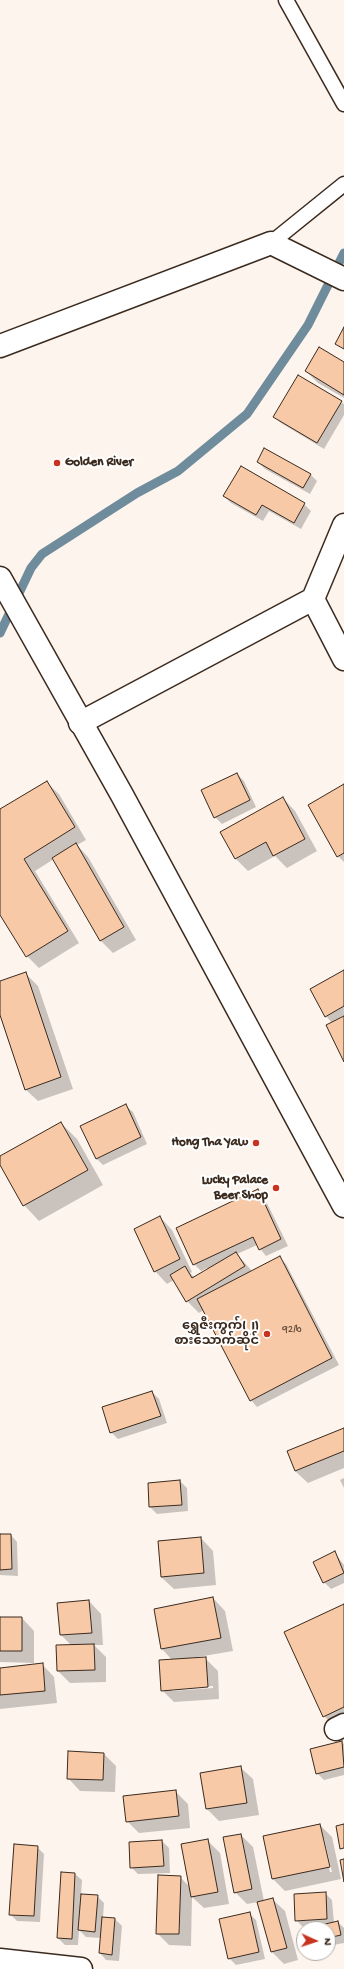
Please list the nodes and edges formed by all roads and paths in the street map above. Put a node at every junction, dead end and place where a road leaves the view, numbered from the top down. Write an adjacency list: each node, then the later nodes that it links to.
1 (286, 0): 2 (lane)
2 (344, 104)
3 (344, 184): 4 (lane)
4 (271, 243): 5 (street); 6 (street)
5 (344, 279)
6 (0, 346)
7 (344, 525): 9 (street)
8 (0, 578): 11 (street)
9 (313, 599): 10 (street); 11 (street)
10 (344, 659)
11 (80, 722): 12 (street)
12 (344, 1206)
13 (0, 1960): 14 (street)
14 (81, 1969)

